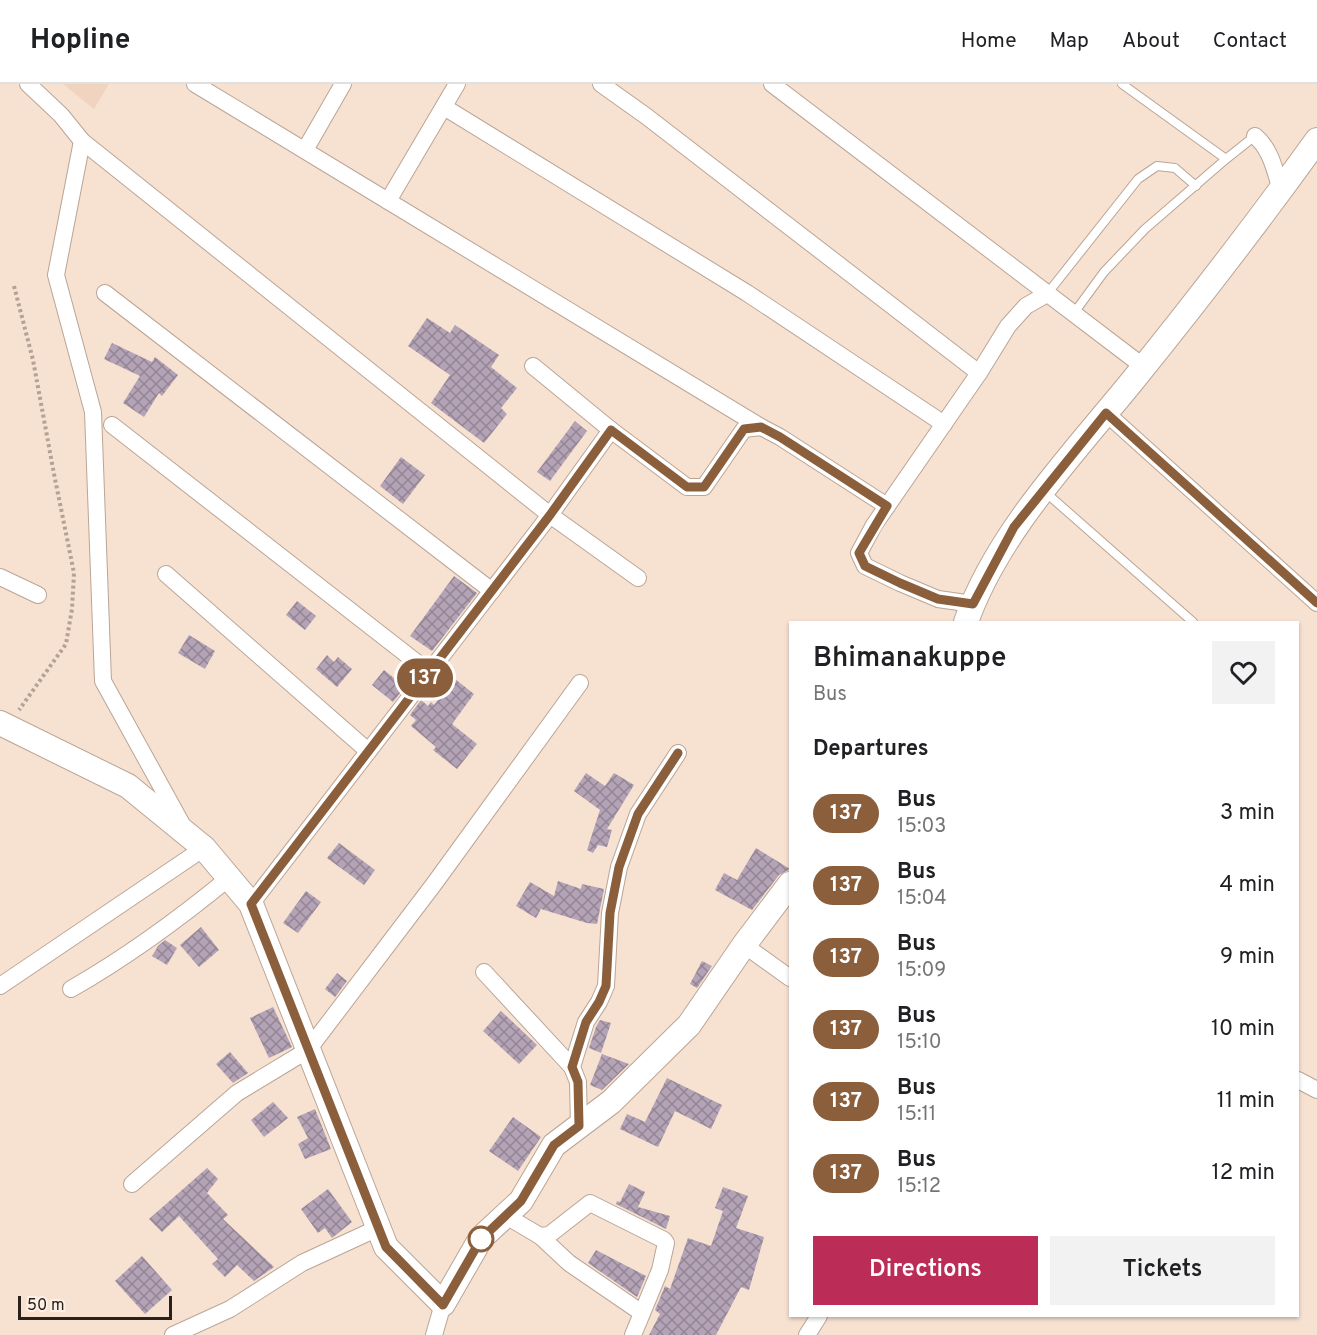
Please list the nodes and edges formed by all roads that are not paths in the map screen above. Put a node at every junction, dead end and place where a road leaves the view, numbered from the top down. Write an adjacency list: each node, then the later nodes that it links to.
1 (28, 84): 11 (street)
2 (195, 84): 12 (street)
3 (343, 84): 12 (street)
4 (457, 84): 8 (street)
5 (601, 84): 22 (street)
6 (772, 84): 18 (street)
7 (1122, 84): 13 (lane)
8 (444, 107): 16 (street); 24 (street)
9 (1255, 136): 13 (lane); 15 (street)
10 (1317, 140): 15 (street)
11 (82, 141): 30 (street); 44 (street)
12 (305, 150): 16 (street)
13 (1226, 159): 14 (lane)
14 (1196, 186): 18 (lane); 19 (lane)
15 (1281, 190): 21 (street)
16 (388, 201): 26 (street)
17 (105, 293): 34 (street)
18 (1047, 294): 19 (street); 22 (street)
19 (1074, 313): 21 (street)
20 (533, 366): 27 (street)
21 (1144, 367): 23 (street)
22 (979, 373): 24 (street)
23 (1106, 413): 28 (street); 36 (street)
24 (944, 424): 29 (street)
25 (112, 425): 39 (street)
26 (761, 427): 27 (street); 29 (street)
27 (611, 430): 30 (street)
28 (1044, 491): 37 (street); 38 (lane)
29 (887, 506): 37 (street)
30 (550, 515): 33 (street); 34 (street)
31 (166, 574): 42 (street)
32 (0, 577): 35 (street)
33 (638, 578)
34 (492, 591): 39 (street)
35 (39, 595)
36 (1317, 603)
37 (969, 613)
38 (1192, 621)
39 (429, 672): 42 (street)
40 (580, 683): 53 (street)
41 (4, 725): 44 (street)
42 (368, 751): 47 (street)
43 (678, 753): 54 (street)
44 (196, 841): 45 (street); 51 (street)
45 (230, 877): 47 (street); 52 (street)
46 (789, 885): 48 (street)
47 (251, 904): 53 (street)
48 (744, 945): 50 (street); 57 (street)
49 (484, 972): 54 (street)
50 (789, 977)
51 (0, 986)
52 (71, 989)
53 (308, 1050): 58 (street); 60 (street)
54 (572, 1067): 57 (street)
55 (1299, 1081): 56 (street)
56 (1317, 1090)
57 (579, 1126): 59 (street)
58 (132, 1185)
59 (506, 1216): 61 (street); 62 (street)
60 (378, 1228): 62 (street); 65 (street)
61 (540, 1236): 63 (street); 63 (street)
62 (443, 1305): 66 (street)
63 (642, 1313): 67 (street)
64 (818, 1317): 68 (street)
65 (173, 1335)
66 (434, 1335)
67 (633, 1335)
68 (807, 1335)

